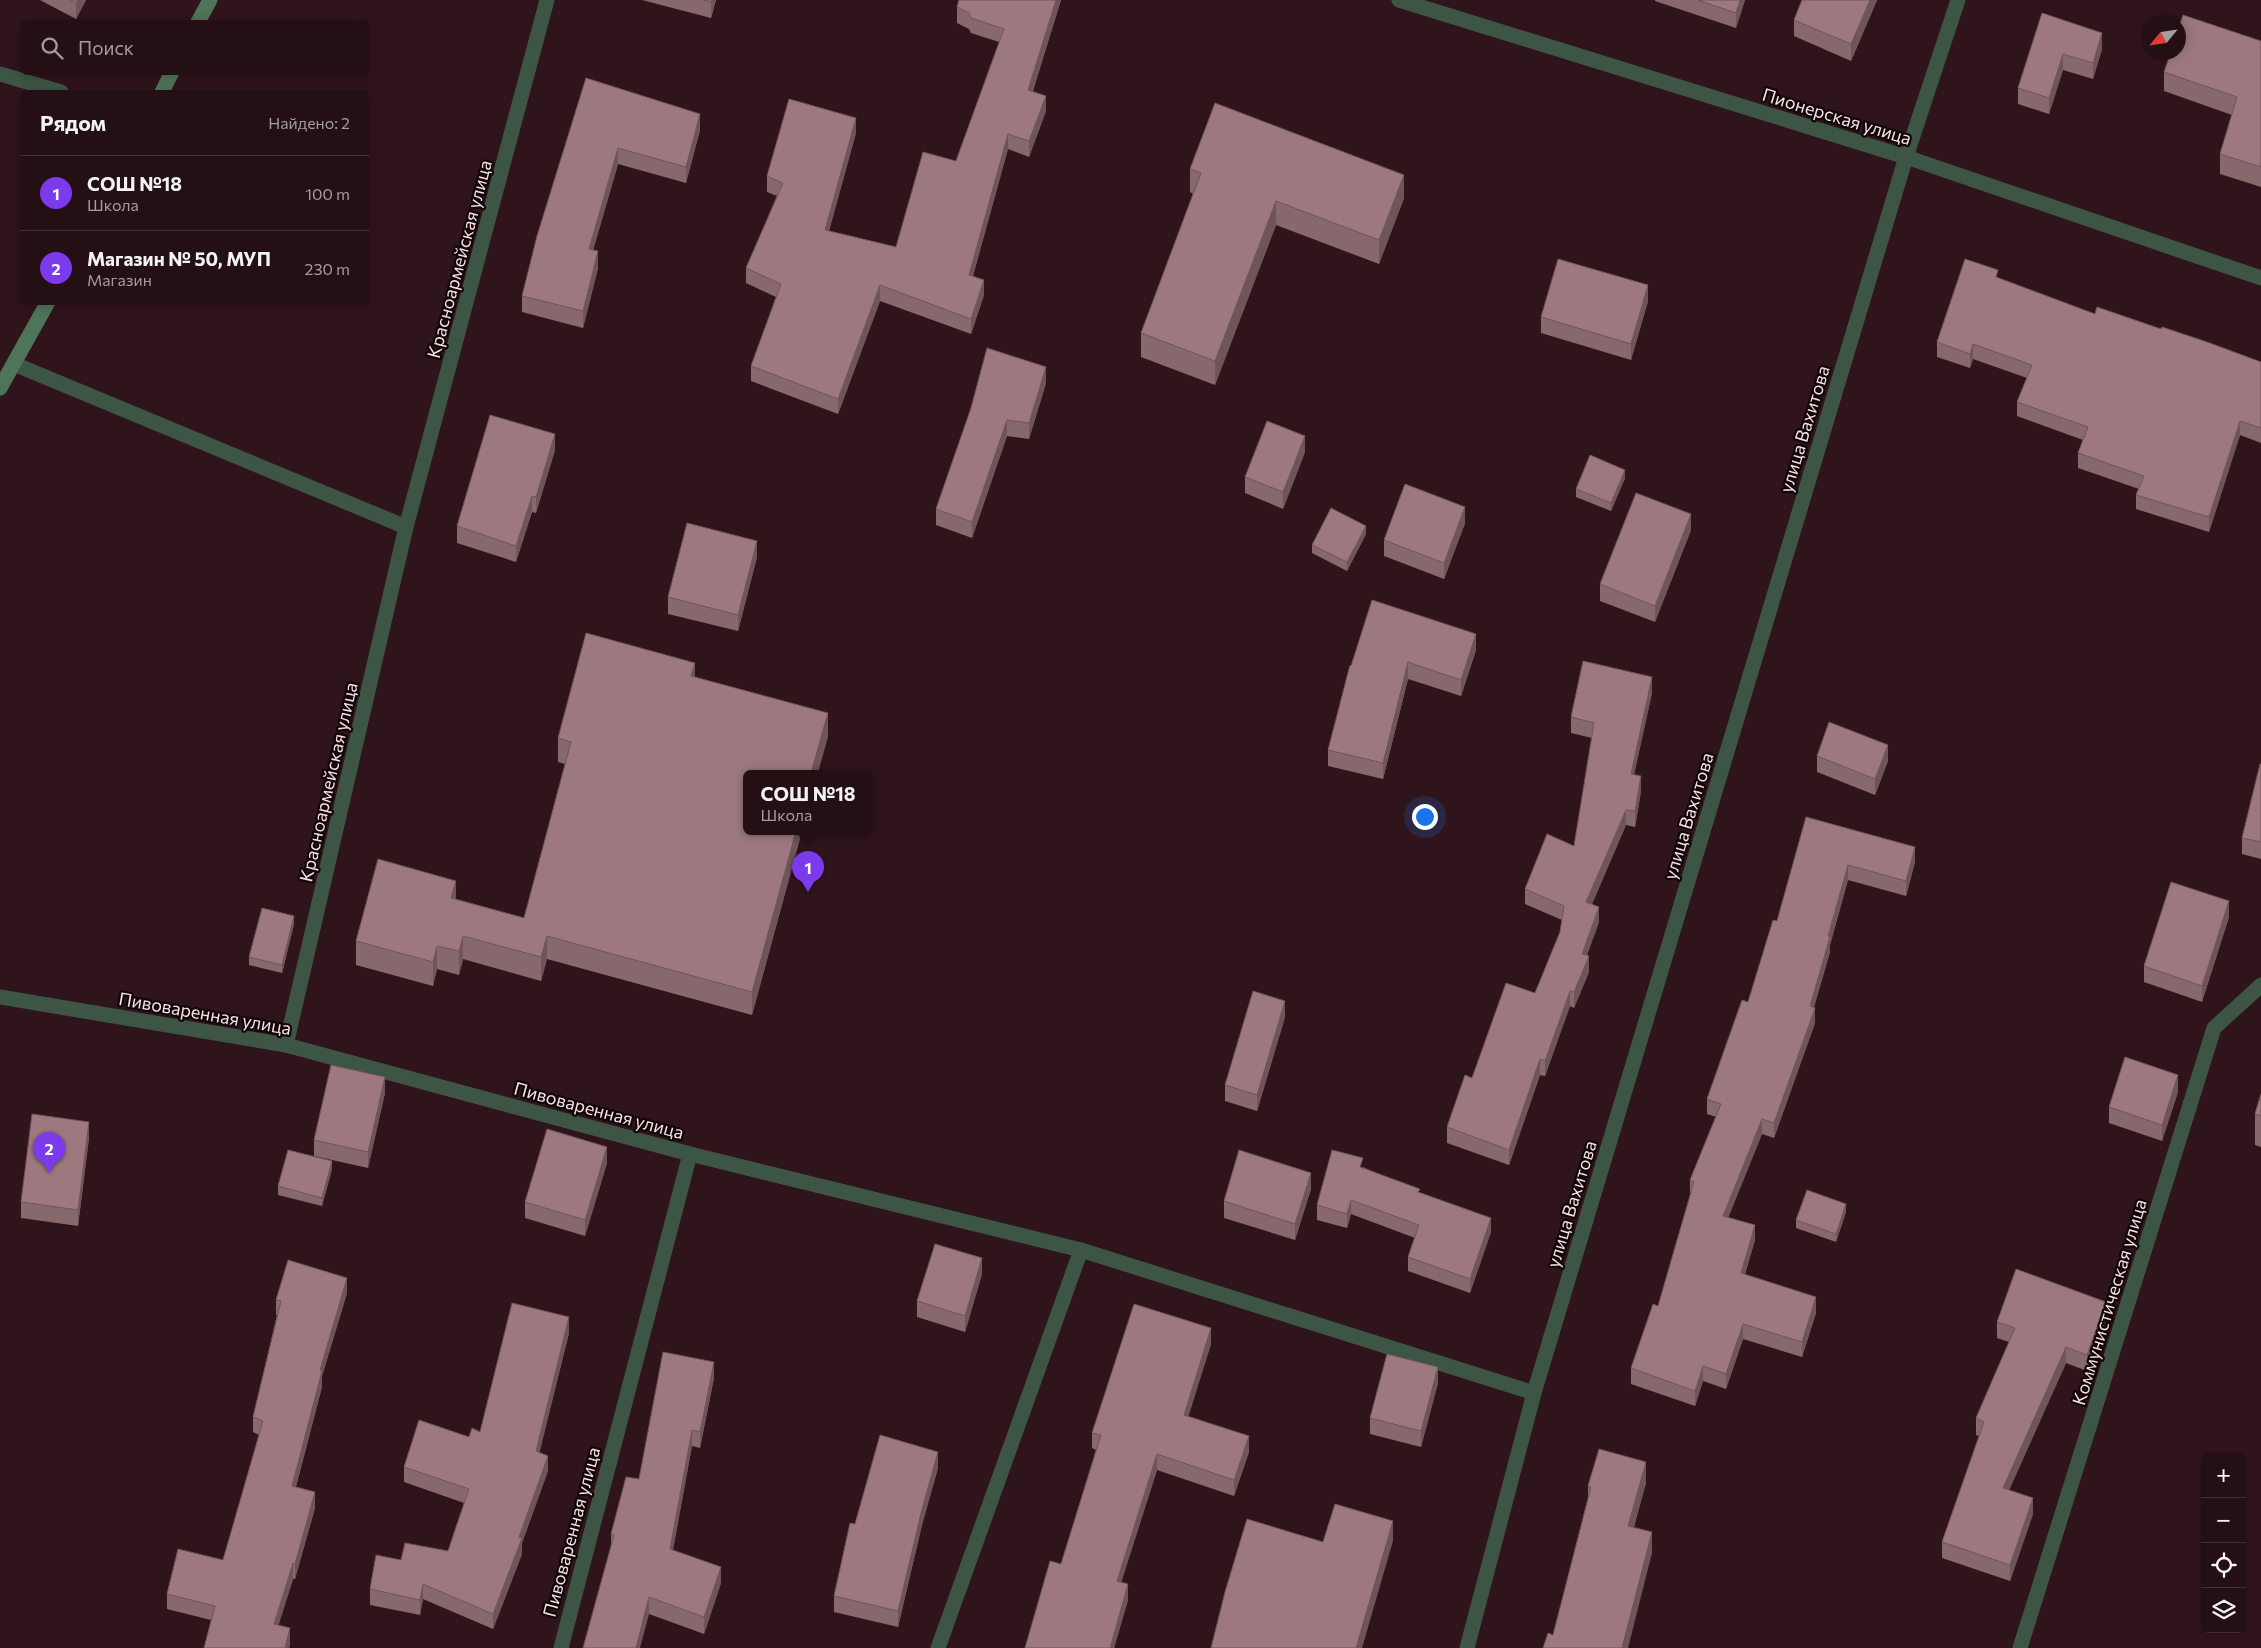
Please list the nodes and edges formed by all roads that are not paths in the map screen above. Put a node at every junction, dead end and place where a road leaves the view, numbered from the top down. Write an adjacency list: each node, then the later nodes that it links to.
1 (210, 0): 5 (main road)
2 (547, 0): 15 (street, Красноармейская улица)
3 (1398, 0): 10 (street, Пионерская улица)
4 (1958, 0): 10 (street, улица Вахитова)
5 (199, 20)
6 (0, 74): 8 (street)
7 (170, 75): 9 (main road)
8 (54, 90)
9 (163, 90)
10 (1906, 157): 11 (street, Пионерская улица); 21 (street, улица Вахитова)
11 (2261, 278)
12 (46, 305): 13 (main road)
13 (14, 364): 14 (main road); 15 (street)
14 (0, 388)
15 (406, 527): 18 (street, Красноармейская улица)
16 (2261, 985): 25 (street, Коммунистическая улица)
17 (0, 997): 18 (street, Пивоваренная улица)
18 (286, 1045): 19 (street, Пивоваренная улица)
19 (690, 1154): 20 (street); 22 (street, Пивоваренная улица)
20 (1081, 1250): 21 (street); 23 (street)
21 (1534, 1393): 24 (street, улица Вахитова)
22 (560, 1648)
23 (938, 1648)
24 (1467, 1648)
25 (2020, 1648)

